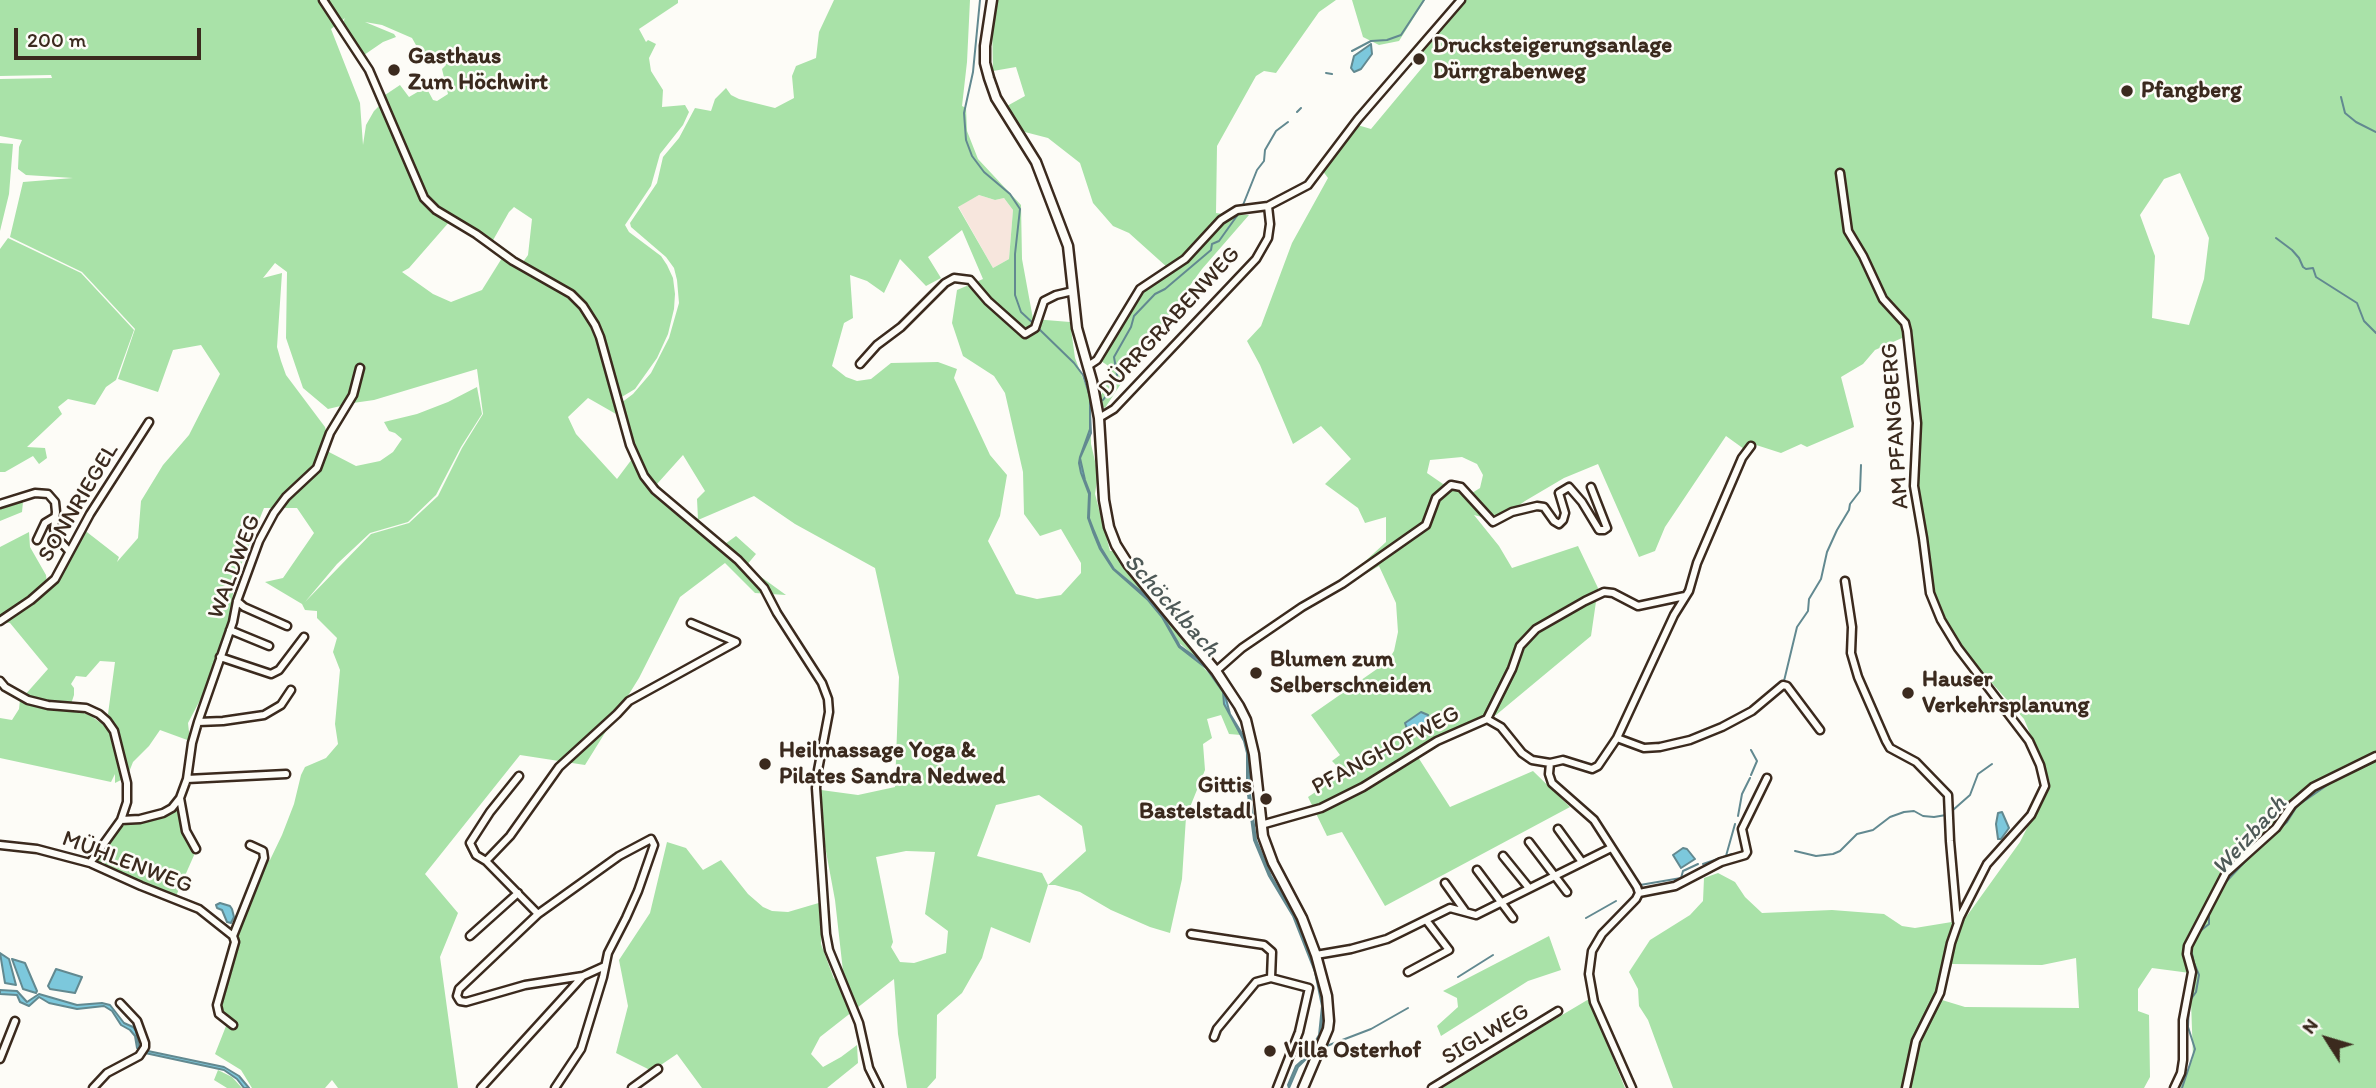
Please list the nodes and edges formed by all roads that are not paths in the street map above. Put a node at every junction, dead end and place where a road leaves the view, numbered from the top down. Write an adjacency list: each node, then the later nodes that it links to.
1 (323, 0): 87 (street)
2 (992, 0): 6 (main road)
3 (1461, 0): 5 (street, DÜRRGRABENWEG)
4 (1840, 173): 66 (street, AM PFANGBERG)
5 (1268, 205): 8 (street, DÜRRGRABENWEG); 10 (street, DÜRRGRABENWEG)
6 (1073, 291): 7 (street); 8 (main road)
7 (860, 364)
8 (1088, 366): 10 (main road)
9 (360, 368): 20 (street, WALDWEG)
10 (1099, 418): 28 (main road)
11 (149, 422): 17 (street, SONNRIEGEL)
12 (1751, 446): 19 (street, PFANGHOFWEG)
13 (1591, 487): 28 (street)
14 (0, 504): 15 (street)
15 (55, 517): 16 (street); 17 (street)
16 (37, 540)
17 (69, 551): 21 (street, SONNRIEGEL)
18 (1845, 581): 66 (street)
19 (1685, 596): 31 (street, PFANGHOFWEG); 34 (street, PFANGHOFWEG)
20 (237, 601): 23 (street); 24 (street, WALDWEG)
21 (0, 621)
22 (691, 623): 51 (street)
23 (287, 626)
24 (230, 630): 26 (street); 27 (street, WALDWEG)
25 (304, 637): 27 (street)
26 (268, 646)
27 (220, 657): 32 (street, WALDWEG)
28 (1216, 671): 43 (main road)
29 (0, 681): 42 (street)
30 (292, 690): 32 (street)
31 (1487, 719): 36 (street, PFANGHOFWEG); 43 (street, PFANGHOFWEG)
32 (198, 722): 40 (street, WALDWEG)
33 (1820, 730): 34 (street)
34 (1617, 738): 36 (street, PFANGHOFWEG)
35 (2376, 756): 93 (street)
36 (1550, 763): 48 (street)
37 (286, 774): 40 (street)
38 (519, 776): 51 (street)
39 (1768, 778): 60 (street)
40 (187, 779): 41 (street, WALDWEG)
41 (180, 798): 42 (street); 49 (street)
42 (121, 820): 53 (street)
43 (1261, 825): 70 (main road)
44 (1558, 829): 52 (street)
45 (1529, 842): 55 (street)
46 (0, 845): 53 (street, MÜHLENWEG)
47 (250, 845): 68 (street)
48 (1611, 848): 52 (street); 60 (street)
49 (196, 849)
50 (1503, 856): 57 (street)
51 (486, 861): 58 (street)
52 (1582, 862): 55 (street)
53 (90, 863): 68 (street, MÜHLENWEG)
54 (1477, 870): 61 (street)
55 (1555, 875): 57 (street); 59 (street)
56 (1445, 883): 62 (street)
57 (1529, 888): 61 (street)
58 (518, 892): 63 (street); 69 (street)
59 (1567, 892)
60 (1639, 893): 91 (street)
61 (1502, 901): 62 (street); 64 (street)
62 (1465, 911): 65 (street)
63 (538, 914): 71 (street); 73 (street)
64 (1513, 918)
65 (1426, 920): 70 (street); 72 (street)
66 (1957, 923): 92 (street)
67 (1191, 934): 74 (street)
68 (233, 936): 78 (street)
69 (470, 936)
70 (1316, 955): 89 (main road)
71 (605, 966): 73 (street); 85 (street)
72 (1408, 972)
73 (583, 976): 84 (street)
74 (1270, 978): 79 (street); 88 (street)
75 (120, 1003): 83 (street)
76 (1559, 1011): 90 (street, SIGLWEG)
77 (15, 1021): 80 (street)
78 (229, 1024)
79 (1214, 1037)
80 (2, 1048): 81 (street)
81 (0, 1059)
82 (658, 1069): 86 (street)
83 (93, 1088)
84 (481, 1088)
85 (555, 1088)
86 (632, 1088)
87 (879, 1088)
88 (1277, 1088)
89 (1303, 1088)
90 (1432, 1088)
91 (1632, 1088)
92 (1906, 1088)
93 (2174, 1088)

